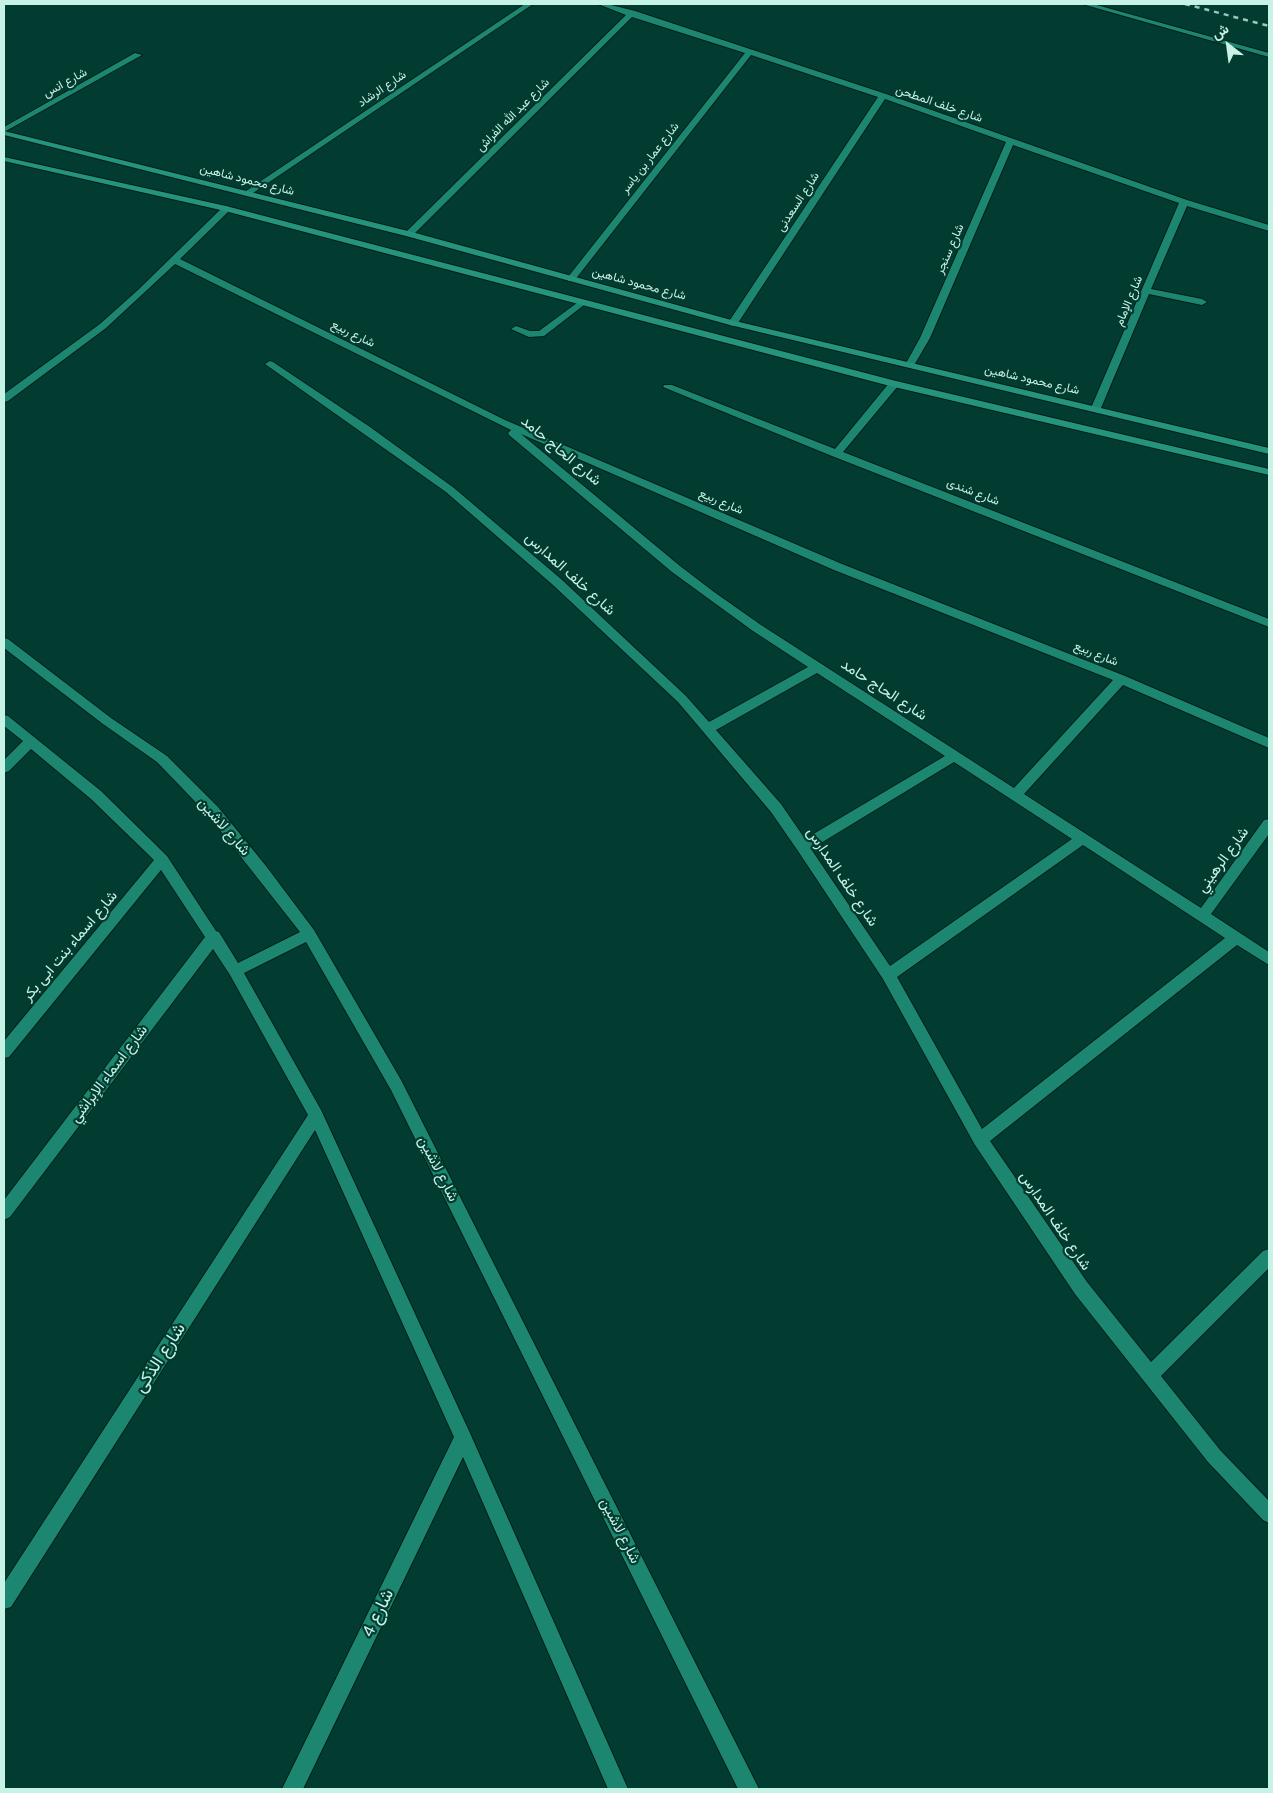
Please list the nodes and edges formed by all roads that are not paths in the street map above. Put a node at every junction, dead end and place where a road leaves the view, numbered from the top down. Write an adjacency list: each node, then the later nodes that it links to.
1 (529, 4): 12 (street, شارع الرشاد)
2 (601, 4): 4 (street, شارع خلف المطحن)
3 (1086, 4): 7 (street)
4 (632, 13): 5 (street, شارع خلف المطحن); 16 (street, شارع عبد الله الفراش)
5 (749, 53): 8 (street, شارع خلف المطحن); 18 (street, شارع عمار بن ياسر)
6 (138, 55): 9 (street, شارع انس)
7 (1269, 55)
8 (883, 96): 10 (street, شارع خلف المطحن); 22 (street, شارع السعدنى)
9 (4, 131): 12 (main road, شارع محمود شاهين)
10 (1011, 141): 13 (street, شارع خلف المطحن); 25 (street, شارع سنجر)
11 (4, 159): 14 (main road)
12 (247, 193): 16 (main road, شارع محمود شاهين)
13 (1184, 202): 15 (street, شارع خلف المطحن); 19 (street, شارع الإمام)
14 (226, 209): 17 (street); 21 (main road)
15 (1269, 228)
16 (409, 234): 18 (main road, شارع محمود شاهين)
17 (174, 260): 28 (street); 30 (street, شارع ربيع)
18 (571, 279): 22 (main road, شارع محمود شاهين)
19 (1147, 291): 20 (street); 29 (street, شارع الإمام)
20 (1202, 302)
21 (580, 304): 23 (street); 26 (main road)
22 (733, 323): 25 (main road, شارع محمود شاهين)
23 (516, 329)
24 (270, 364): 39 (street, شارع خلف المدارس)
25 (910, 365): 29 (main road, شارع محمود شاهين)
26 (894, 384): 32 (street); 33 (main road)
27 (668, 387): 32 (street, شارع شندى)
28 (4, 399)
29 (1096, 408): 31 (main road, شارع محمود شاهين)
30 (501, 422): 36 (street, شارع الحاج حامد); 37 (street, شارع ربيع)
31 (1269, 451)
32 (836, 454): 34 (street, شارع شندى)
33 (1269, 472)
34 (1269, 623)
35 (4, 642): 50 (street, شارع لاشين)
36 (818, 667): 39 (street); 42 (street, شارع الحاج حامد)
37 (1121, 679): 41 (street, شارع ربيع); 44 (street)
38 (4, 719): 40 (street)
39 (707, 729): 47 (street, شارع خلف المدارس)
40 (30, 740): 43 (street); 48 (street)
41 (1269, 743)
42 (956, 755): 44 (street, شارع الحاج حامد); 47 (street)
43 (4, 768)
44 (1016, 794): 46 (street, شارع الحاج حامد)
45 (1269, 824): 49 (street, شارع الرهيني)
46 (1083, 838): 49 (street, شارع الحاج حامد); 55 (street)
47 (803, 847): 55 (street, شارع خلف المدارس)
48 (162, 860): 51 (street); 56 (street, شارع اسماء بنت ابى بكر)
49 (1203, 915): 52 (street, شارع الحاج حامد)
50 (309, 934): 54 (street); 67 (street, شارع لاشين)
51 (214, 936): 54 (street); 59 (street, شارع اسماء الإبراشي)
52 (1237, 937): 53 (street, شارع الحاج حامد); 58 (street)
53 (1269, 959)
54 (235, 971): 57 (street)
55 (888, 975): 58 (street, شارع خلف المدارس)
56 (4, 1052)
57 (316, 1115): 62 (street); 64 (street, شارع الذكى)
58 (980, 1140): 61 (street, شارع خلف المدارس)
59 (4, 1212)
60 (1269, 1257): 61 (street)
61 (1150, 1376): 63 (street, شارع خلف المدارس)
62 (463, 1437): 65 (street, شارع 4); 66 (street)
63 (1269, 1514)
64 (4, 1600)
65 (292, 1789)
66 (618, 1789)
67 (749, 1789)

